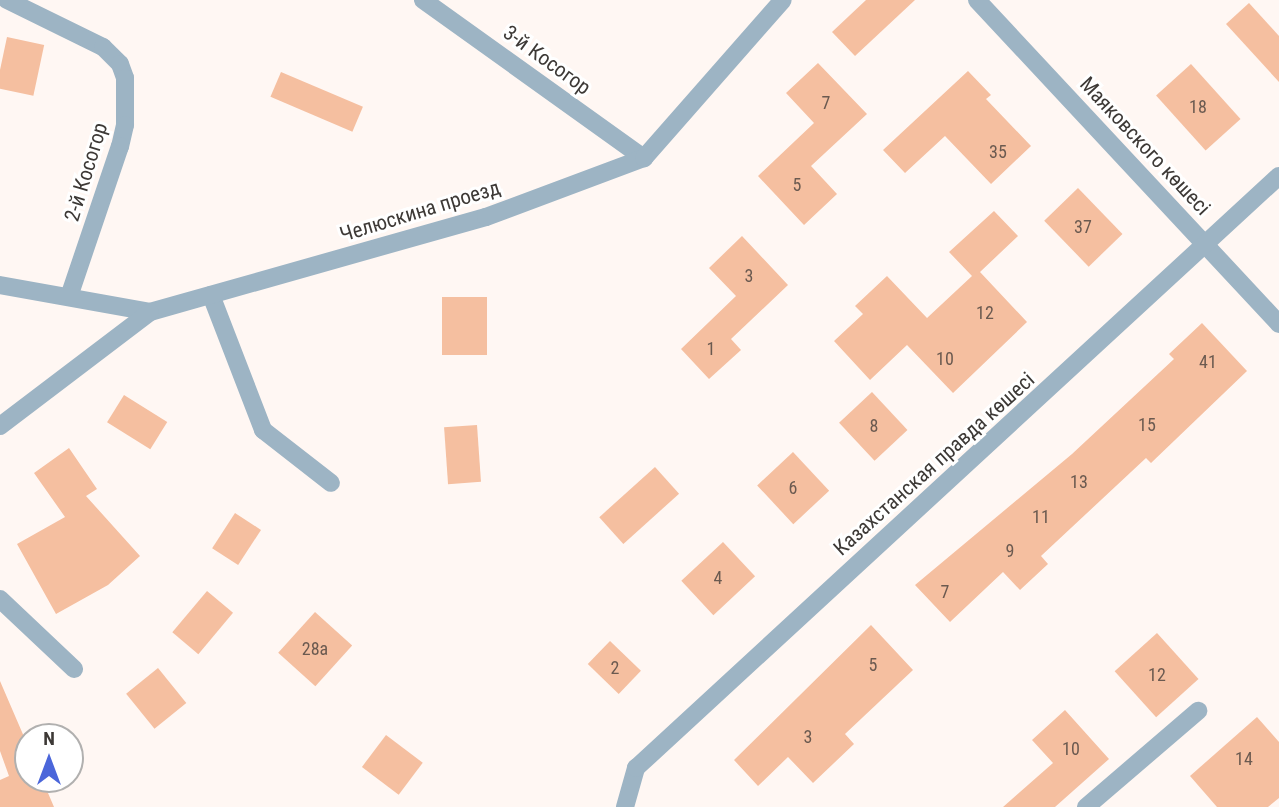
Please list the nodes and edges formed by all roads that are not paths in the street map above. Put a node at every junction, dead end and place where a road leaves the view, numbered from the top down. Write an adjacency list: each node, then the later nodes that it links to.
1 (7, 0): 10 (street, 2-й Косогор)
2 (423, 0): 5 (street, 3-й Косогор)
3 (783, 0): 5 (street, Челюскина проезд)
4 (977, 0): 7 (street, Маяковского көшесі)
5 (644, 158): 9 (street, Челюскина проезд)
6 (1279, 176): 7 (street, Казахстанская правда көшесі)
7 (1207, 245): 12 (street, Маяковского көшесі); 18 (street, Казахстанская правда көшесі)
8 (0, 285): 10 (street, Челюскина проезд)
9 (211, 295): 11 (street, Челюскина проезд); 14 (street)
10 (69, 297): 11 (street, Челюскина проезд)
11 (150, 312): 13 (street)
12 (1279, 324)
13 (0, 426)
14 (331, 482)
15 (0, 599): 16 (street)
16 (74, 669)
17 (1198, 711): 19 (street)
18 (626, 799)
19 (1086, 807)

